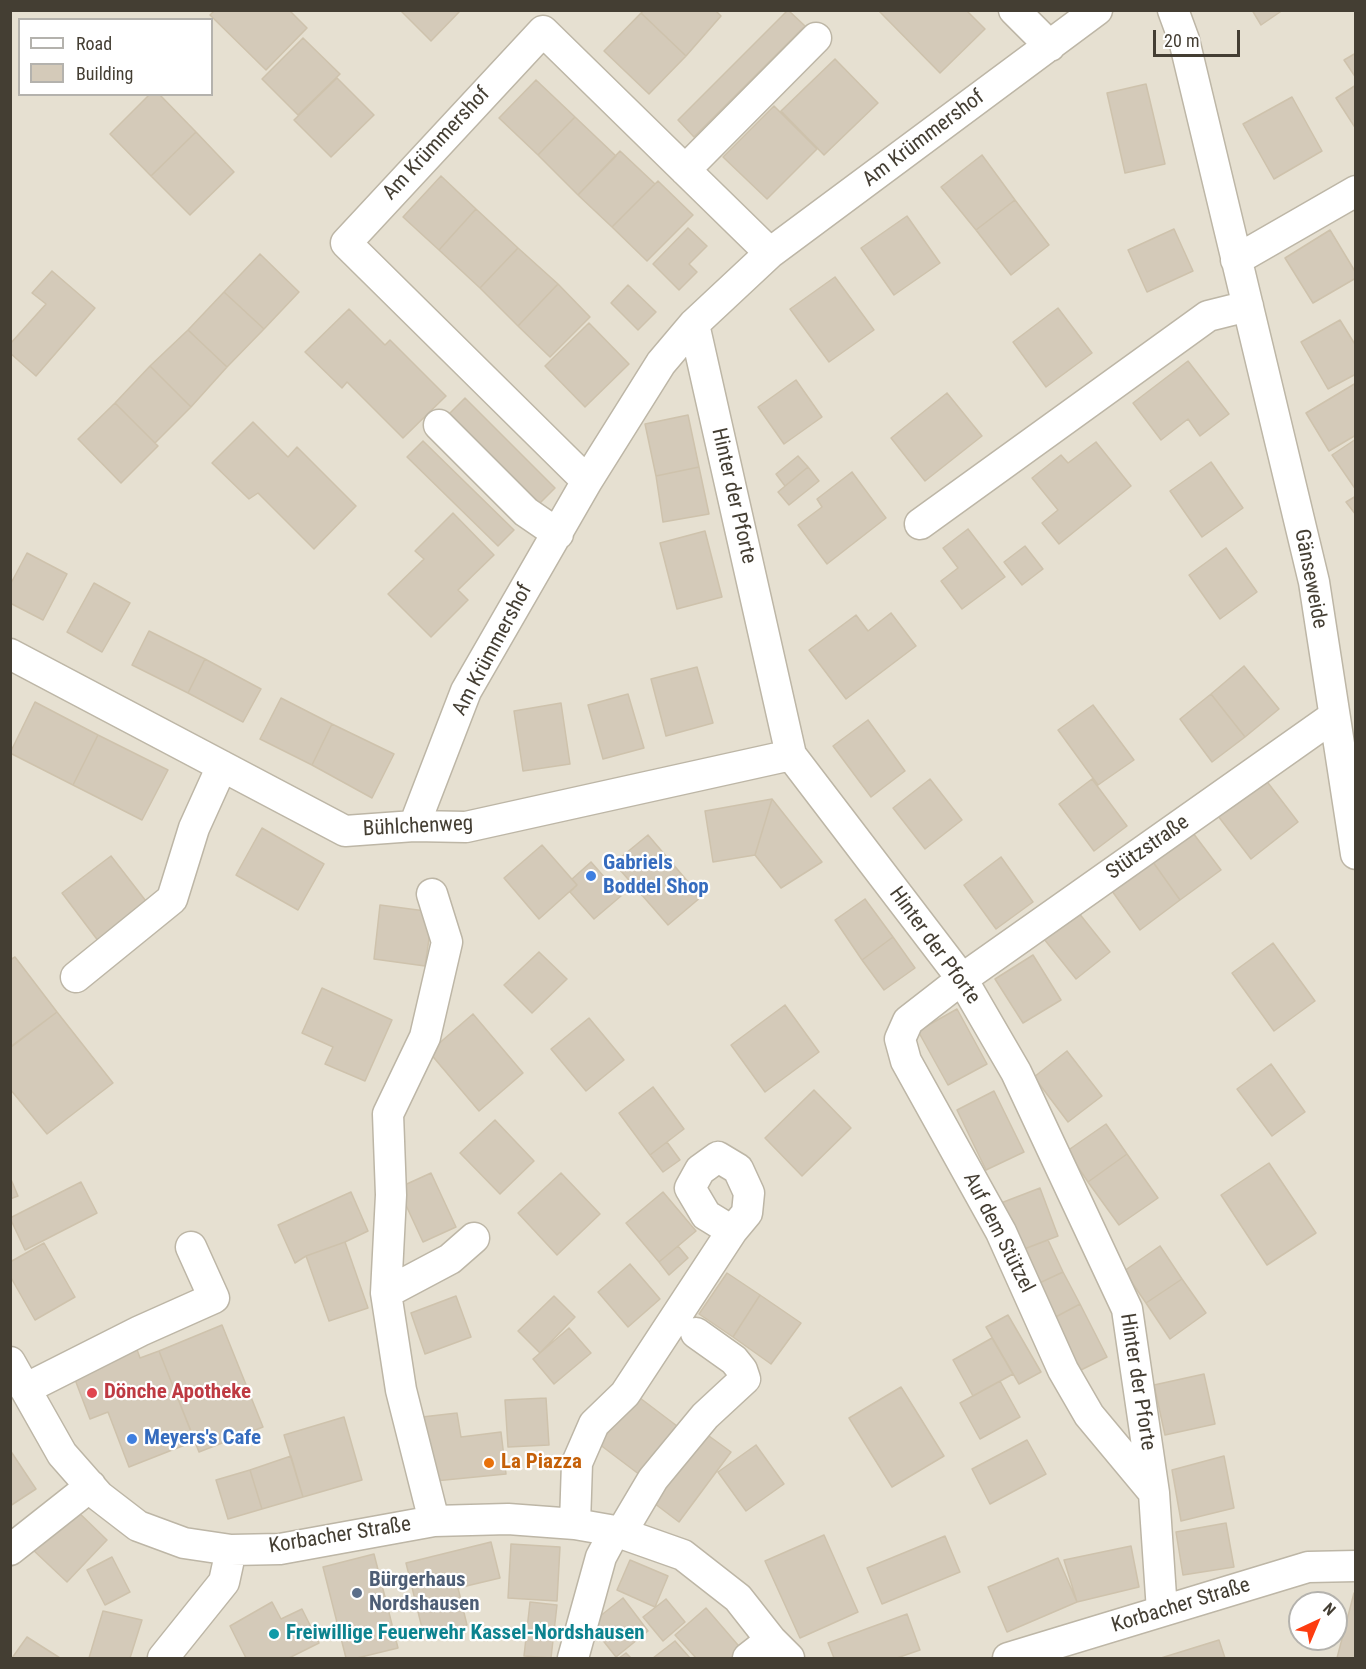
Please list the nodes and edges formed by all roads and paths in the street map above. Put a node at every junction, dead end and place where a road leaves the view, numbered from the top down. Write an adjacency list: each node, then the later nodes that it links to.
1 (1014, 10): 6 (street)
2 (1097, 10): 6 (street, Am Krümmershof)
3 (1173, 10): 10 (street, Gänseweide)
4 (537, 21): 7 (street, Am Krümmershof); 14 (street, Am Krümmershof)
5 (816, 38): 7 (street)
6 (1050, 46): 9 (street, Am Krümmershof)
7 (685, 170): 9 (street, Am Krümmershof)
8 (1356, 191): 10 (street)
9 (770, 253): 12 (street, Am Krümmershof)
10 (1236, 260): 11 (street, Gänseweide)
11 (1248, 306): 15 (street); 18 (street, Gänseweide)
12 (694, 324): 14 (street, Am Krümmershof); 19 (street, Hinter der Pforte)
13 (439, 425): 16 (street)
14 (587, 481): 16 (street, Am Krümmershof)
15 (920, 524)
16 (558, 534): 21 (street, Am Krümmershof)
17 (10, 654): 20 (street, Bühlchenweg)
18 (1333, 717): 22 (street, Gänseweide); 25 (street, Stützstraße)
19 (791, 755): 21 (street, Bühlchenweg); 25 (street, Hinter der Pforte)
20 (222, 766): 21 (street, Bühlchenweg); 24 (street)
21 (414, 826)
22 (1356, 854)
23 (432, 894): 29 (street)
24 (76, 977)
25 (962, 979): 34 (street, Hinter der Pforte); 34 (street, Auf dem Stützel)
26 (732, 1231): 36 (street)
27 (474, 1238): 29 (street)
28 (190, 1247): 32 (street)
29 (386, 1293): 35 (street)
30 (696, 1333): 37 (street)
31 (10, 1362): 32 (street, Korbacher Straße)
32 (25, 1389): 33 (street, Korbacher Straße)
33 (91, 1486): 38 (street); 39 (street, Korbacher Straße)
34 (1154, 1493): 41 (street, Hinter der Pforte)
35 (434, 1521): 36 (street, Korbacher Straße); 39 (street, Korbacher Straße)
36 (575, 1524): 37 (street, Korbacher Straße)
37 (618, 1532): 42 (street, Korbacher Straße); 44 (street)
38 (10, 1550)
39 (231, 1550): 43 (street)
40 (1356, 1566): 41 (street, Korbacher Straße)
41 (1162, 1611): 46 (street, Korbacher Straße)
42 (780, 1650): 45 (street)
43 (162, 1659)
44 (573, 1659)
45 (748, 1659)
46 (1008, 1659)

